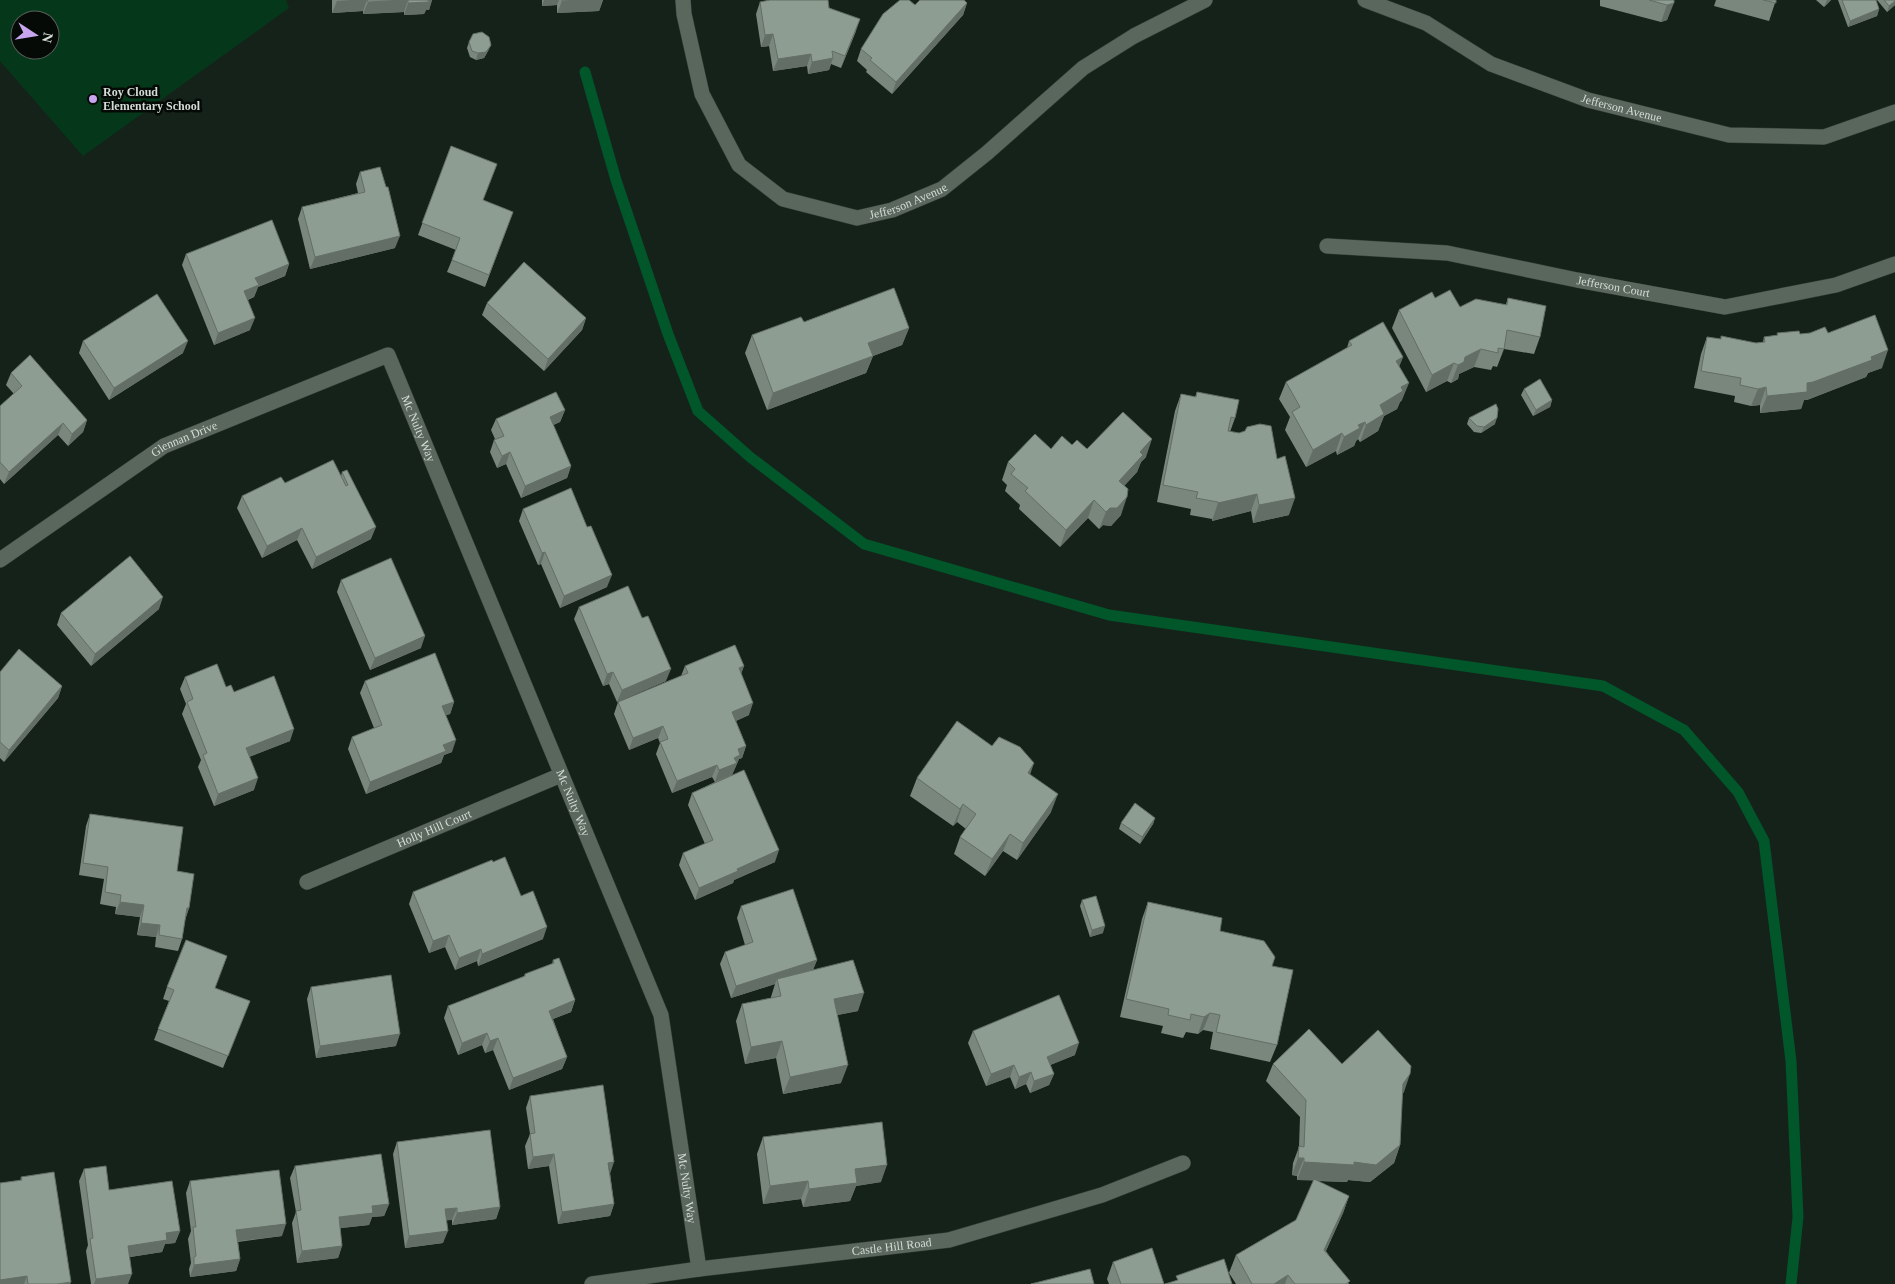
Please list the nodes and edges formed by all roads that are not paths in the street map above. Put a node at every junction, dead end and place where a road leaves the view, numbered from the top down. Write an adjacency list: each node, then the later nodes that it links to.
1 (683, 0): 2 (street, Jefferson Avenue)
2 (1205, 0)
3 (1365, 0): 4 (street, Jefferson Avenue)
4 (1895, 112)
5 (1327, 246): 6 (street, Jefferson Court)
6 (1895, 264)
7 (388, 354): 8 (street, Glennan Drive); 9 (street, Mc Nulty Way)
8 (0, 560)
9 (561, 775): 10 (street, Holly Hill Court); 12 (street, Mc Nulty Way)
10 (308, 882)
11 (1183, 1162): 12 (street, Castle Hill Road)
12 (699, 1269): 13 (street, Castle Hill Road)
13 (592, 1284)

